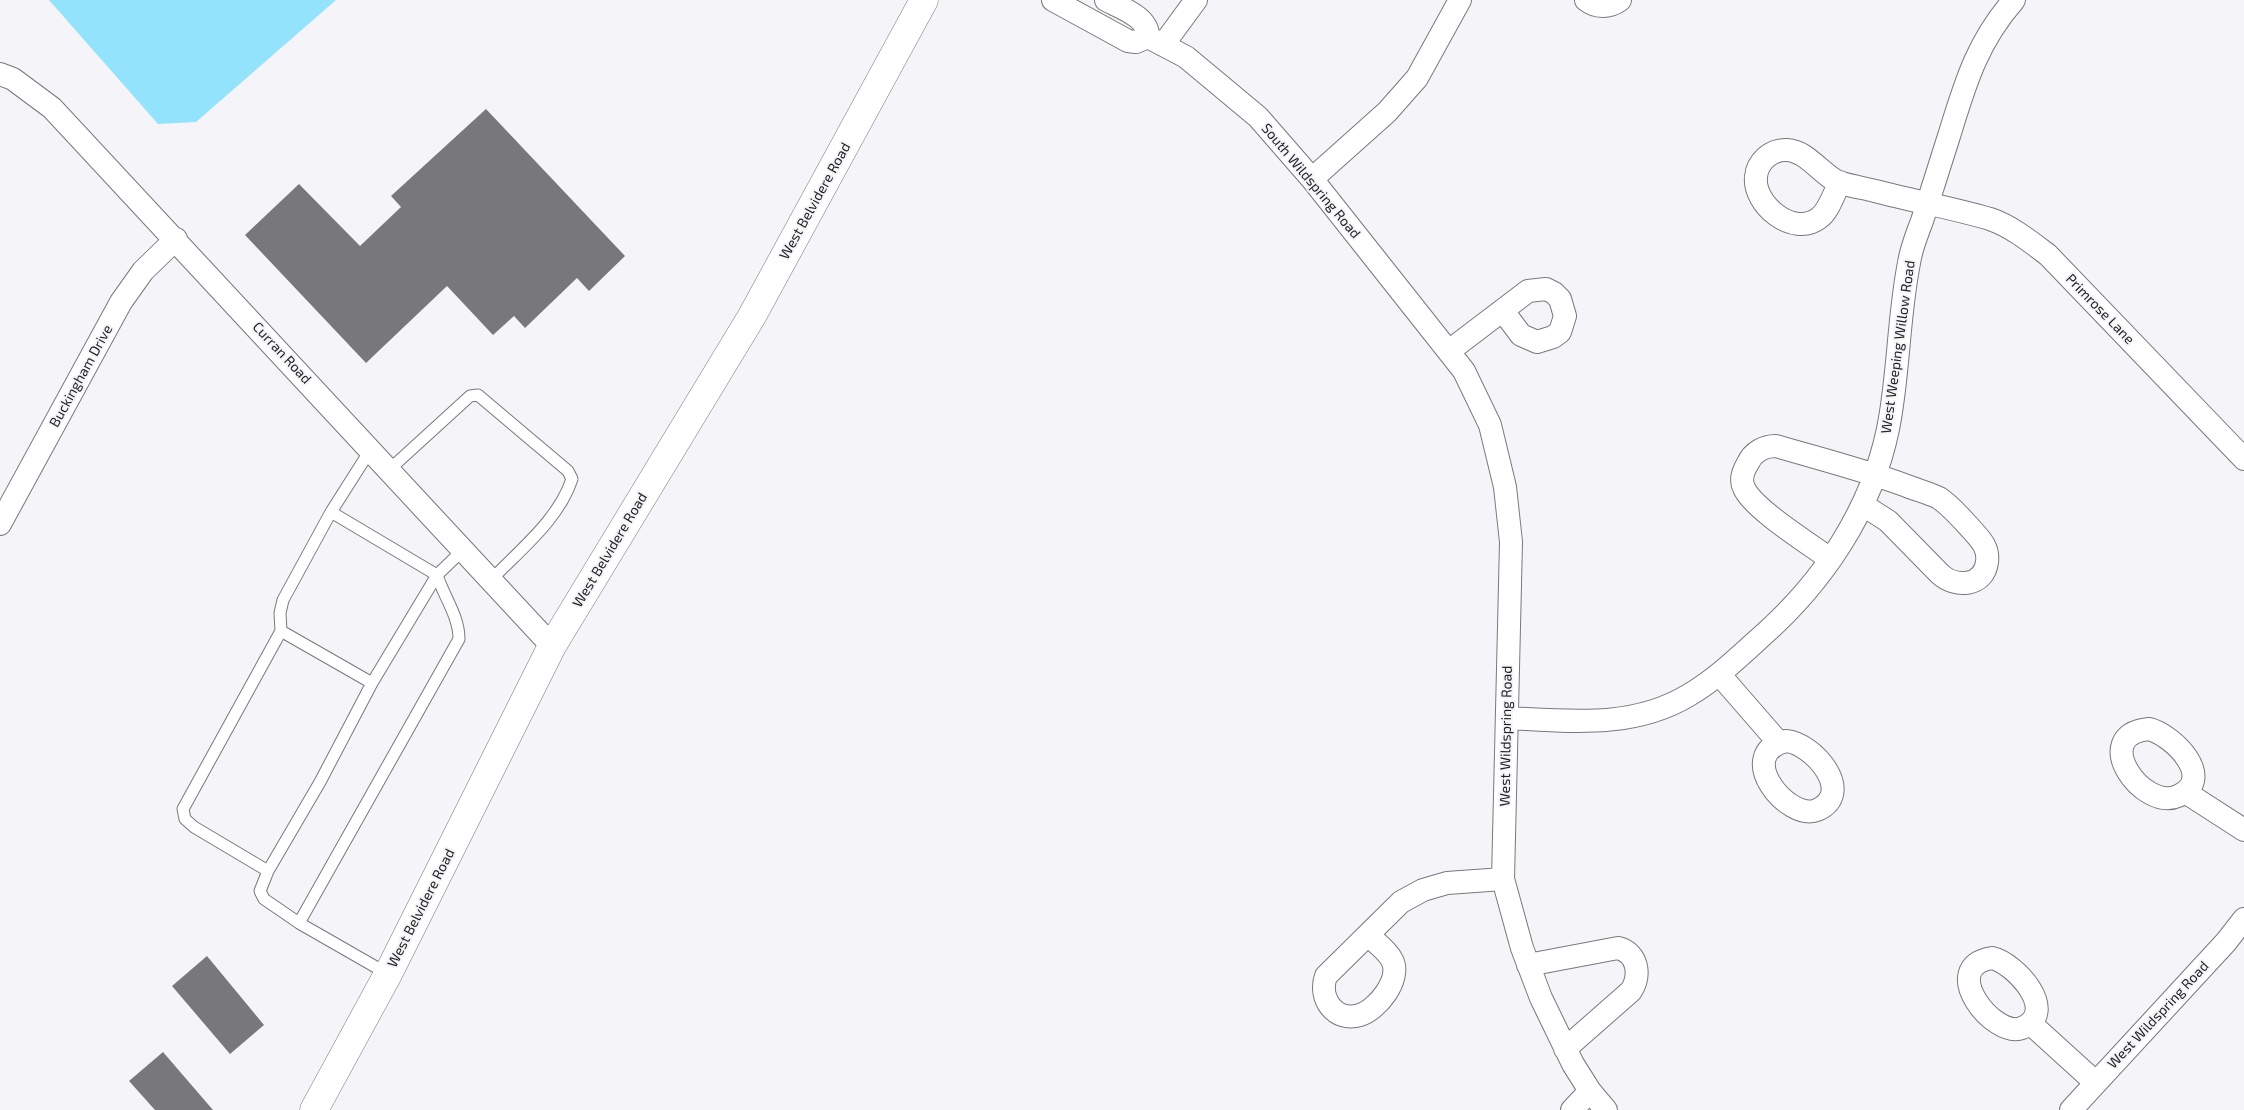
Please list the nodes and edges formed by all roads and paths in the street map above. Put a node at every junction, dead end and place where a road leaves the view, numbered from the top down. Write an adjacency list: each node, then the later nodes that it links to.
1 (924, 0): 29 (main road, West Belvidere Road)
2 (1053, 0): 9 (street)
3 (1106, 0): 9 (street)
4 (1196, 0): 9 (street)
5 (1460, 0): 11 (street)
6 (1586, 0): 7 (street)
7 (1620, 0)
8 (2014, 0): 13 (street, West Weeping Willow Road)
9 (1155, 41): 11 (street, South Wildspring Road)
10 (0, 74): 14 (street, Curran Road)
11 (1312, 179): 16 (street, South Wildspring Road)
12 (1840, 182): 13 (street, Primrose Lane)
13 (1927, 205): 18 (street, Primrose Lane); 20 (street, West Weeping Willow Road)
14 (176, 239): 17 (street, Curran Road); 23 (street, Buckingham Drive)
15 (1502, 311): 16 (street)
16 (1448, 351): 32 (street, West Wildspring Road)
17 (371, 449): 19 (street, Curran Road); 22 (lane)
18 (2244, 458)
19 (390, 469): 24 (street, Curran Road); 27 (lane)
20 (1874, 474): 21 (street, West Weeping Willow Road); 21 (street); 25 (street)
21 (1863, 505): 25 (street, West Weeping Willow Road)
22 (332, 512): 26 (lane); 28 (lane)
23 (0, 524)
24 (464, 549): 26 (lane); 27 (street, Curran Road)
25 (1830, 559): 30 (street, West Weeping Willow Road)
26 (437, 575): 31 (lane); 39 (lane)
27 (492, 579): 29 (street, Curran Road)
28 (281, 630): 31 (lane); 36 (lane)
29 (552, 646): 42 (main road, West Belvidere Road)
30 (1719, 674): 32 (street, West Weeping Willow Road); 33 (street)
31 (372, 684): 36 (lane)
32 (1507, 718): 37 (street, West Wildspring Road)
33 (1778, 743)
34 (2184, 792): 35 (street)
35 (2244, 830)
36 (268, 871): 39 (lane)
37 (1503, 879): 40 (street); 41 (street, West Wildspring Road)
38 (2244, 918): 45 (street, West Wildspring Road)
39 (299, 923): 42 (lane)
40 (1368, 935)
41 (1528, 965): 44 (street, West Wildspring Road); 44 (street)
42 (388, 974): 47 (main road, West Belvidere Road)
43 (2030, 1023): 45 (street)
44 (1566, 1049): 46 (street, West Wildspring Road)
45 (2095, 1082): 50 (street, West Wildspring Road)
46 (1590, 1091): 48 (street); 49 (street, West Wildspring Road)
47 (314, 1110)
48 (1572, 1110)
49 (1606, 1110)
50 (2071, 1110)

